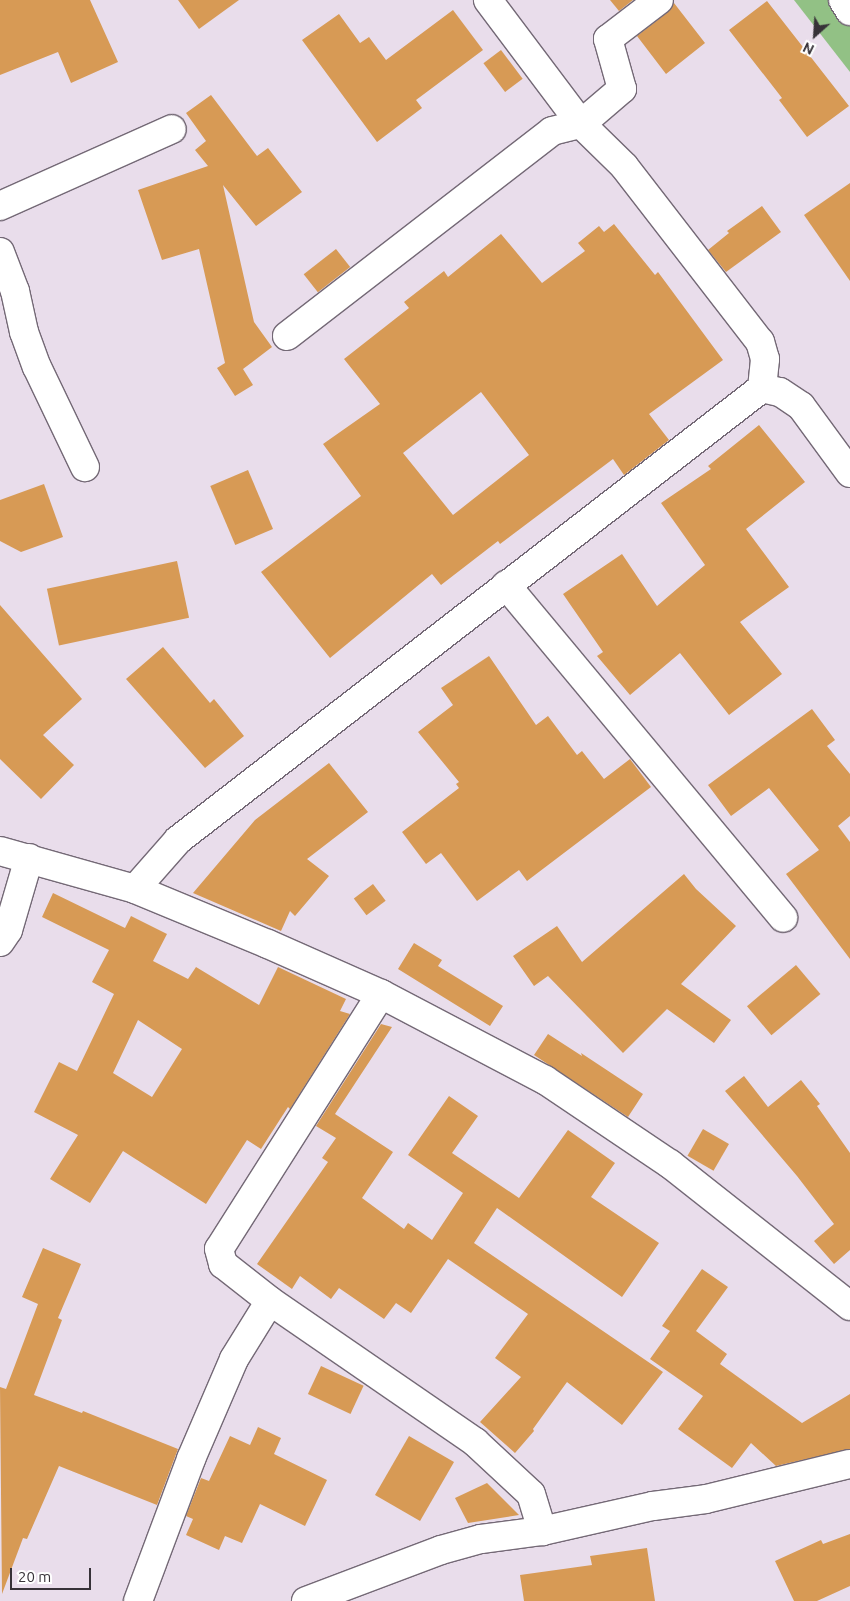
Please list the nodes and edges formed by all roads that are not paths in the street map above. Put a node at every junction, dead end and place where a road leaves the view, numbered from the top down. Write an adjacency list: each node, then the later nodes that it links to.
1 (488, 0): 5 (street)
2 (659, 0): 5 (street)
3 (843, 0): 4 (street)
4 (850, 11)
5 (581, 124): 9 (street); 10 (street)
6 (172, 129): 7 (street)
7 (0, 206)
8 (0, 252): 11 (street)
9 (287, 336)
10 (762, 388): 12 (street); 13 (street)
11 (85, 467)
12 (850, 473)
13 (506, 585): 16 (street); 17 (street)
14 (0, 850): 15 (street)
15 (29, 858): 16 (street); 18 (street)
16 (135, 889): 19 (street)
17 (783, 918)
18 (0, 942)
19 (381, 994): 20 (street); 21 (street)
20 (270, 1301): 23 (street); 24 (street)
21 (850, 1306)
22 (850, 1464): 23 (street)
23 (542, 1531): 25 (street)
24 (138, 1601)
25 (306, 1601)

